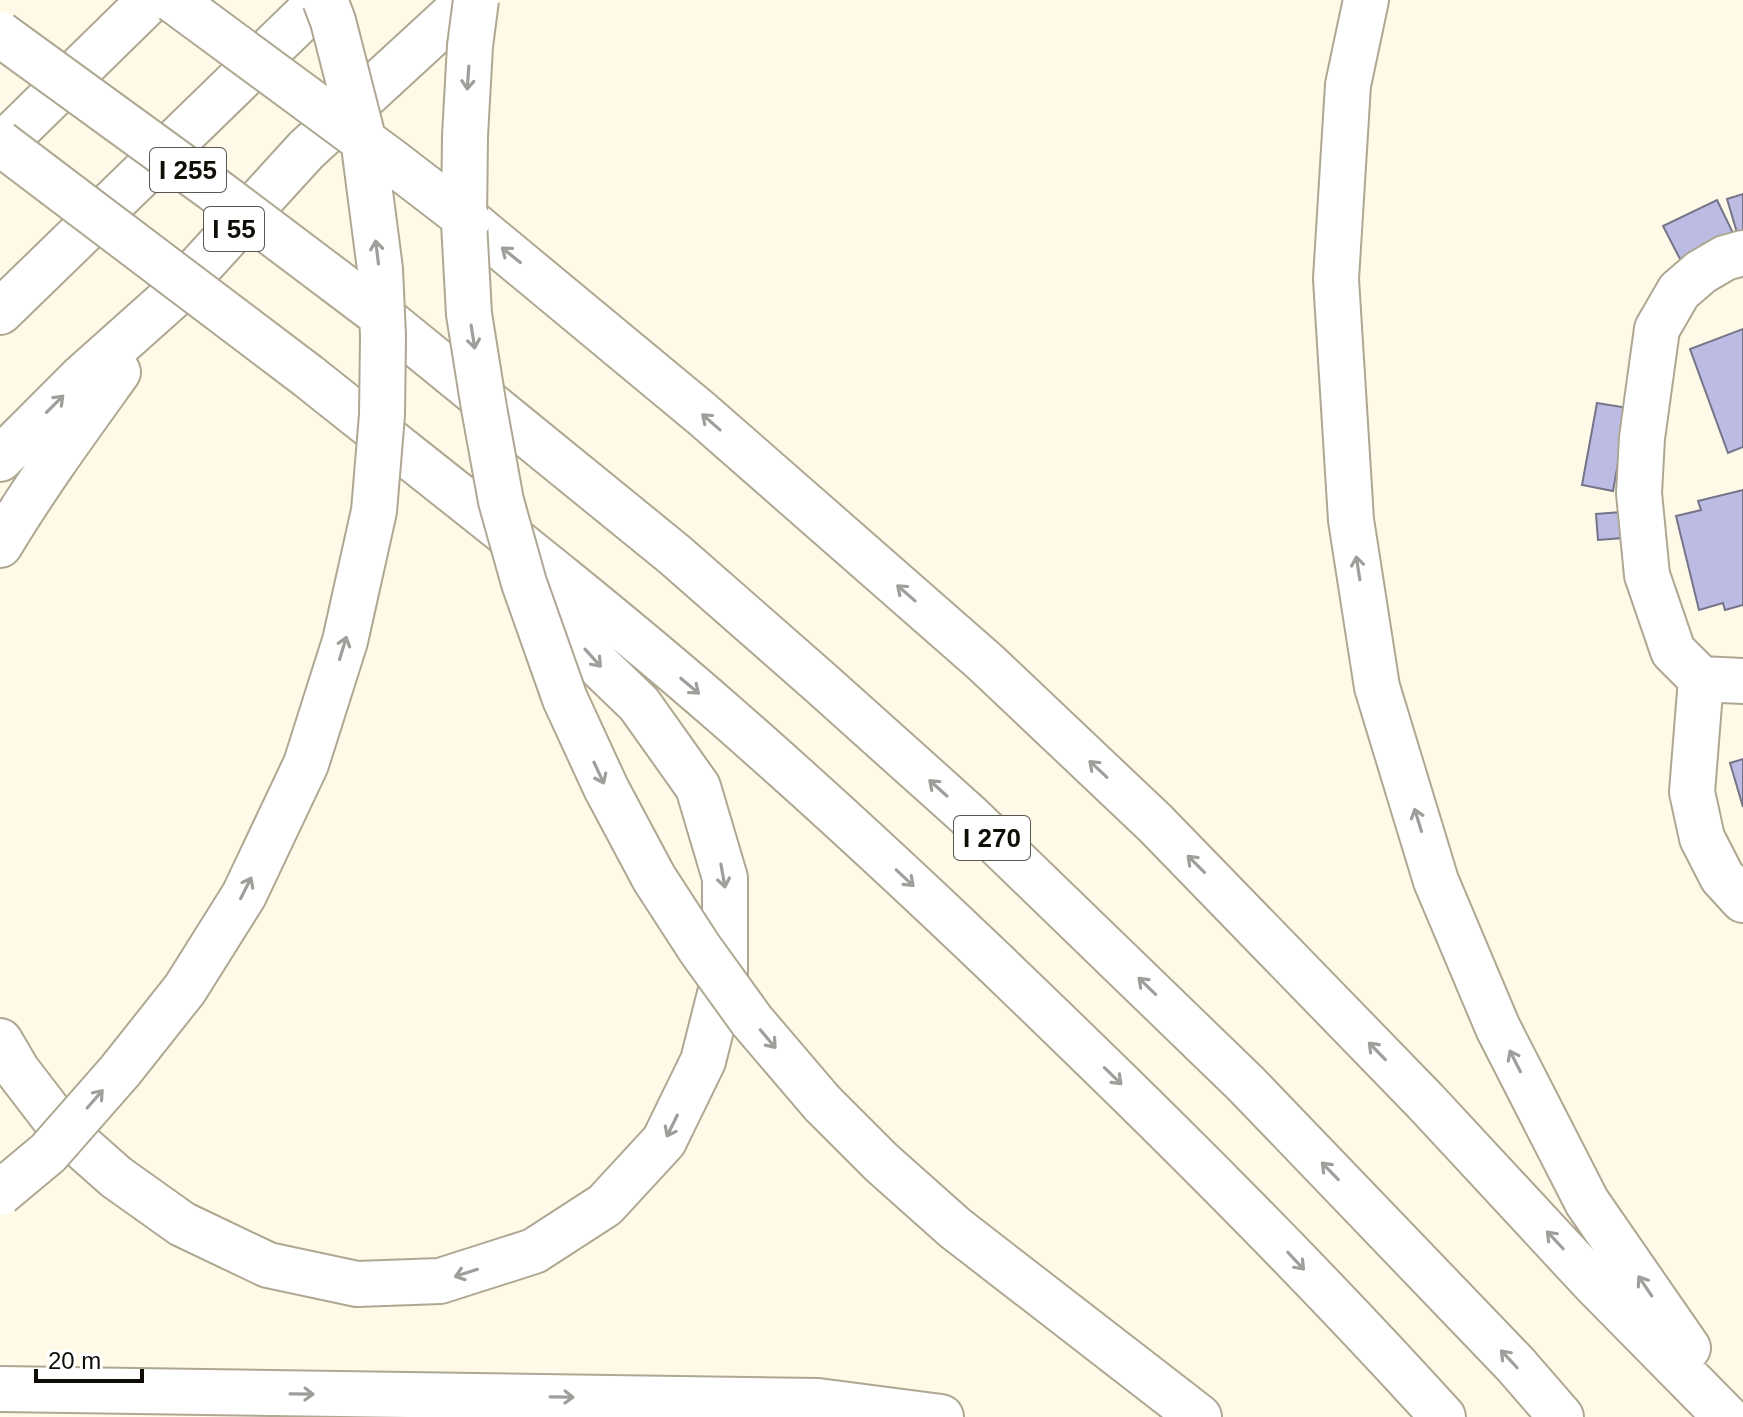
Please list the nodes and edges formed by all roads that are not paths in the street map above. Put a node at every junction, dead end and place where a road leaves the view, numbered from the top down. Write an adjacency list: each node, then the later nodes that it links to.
1 (150, 0): 8 (main road)
2 (173, 0): 25 (main road, one-way to 2, bridge)
3 (323, 0): 12 (main road); 19 (main road, one-way to 3, bridge)
4 (469, 0): 10 (main road, I 55)
5 (476, 0): 22 (main road, one-way to 22, bridge)
6 (1366, 0): 26 (main road, one-way to 6)
7 (0, 34): 11 (main road, I 255, bridge)
8 (0, 145): 15 (main road, bridge)
9 (1743, 253): 16 (main road)
10 (174, 295): 13 (main road, I 55, one-way to 10); 14 (main road)
11 (374, 310): 24 (main road, I 270, one-way to 11)
12 (0, 312)
13 (0, 459)
14 (0, 545)
15 (544, 564): 18 (main road, one-way to 18); 23 (main road, one-way to 23)
16 (1722, 680): 17 (main road)
17 (1743, 900)
18 (0, 1041)
19 (0, 1193)
20 (0, 1389): 21 (main road, one-way to 21)
21 (941, 1417)
22 (1199, 1417)
23 (1443, 1417)
24 (1561, 1417)
25 (1726, 1417)
26 (1740, 1417)

